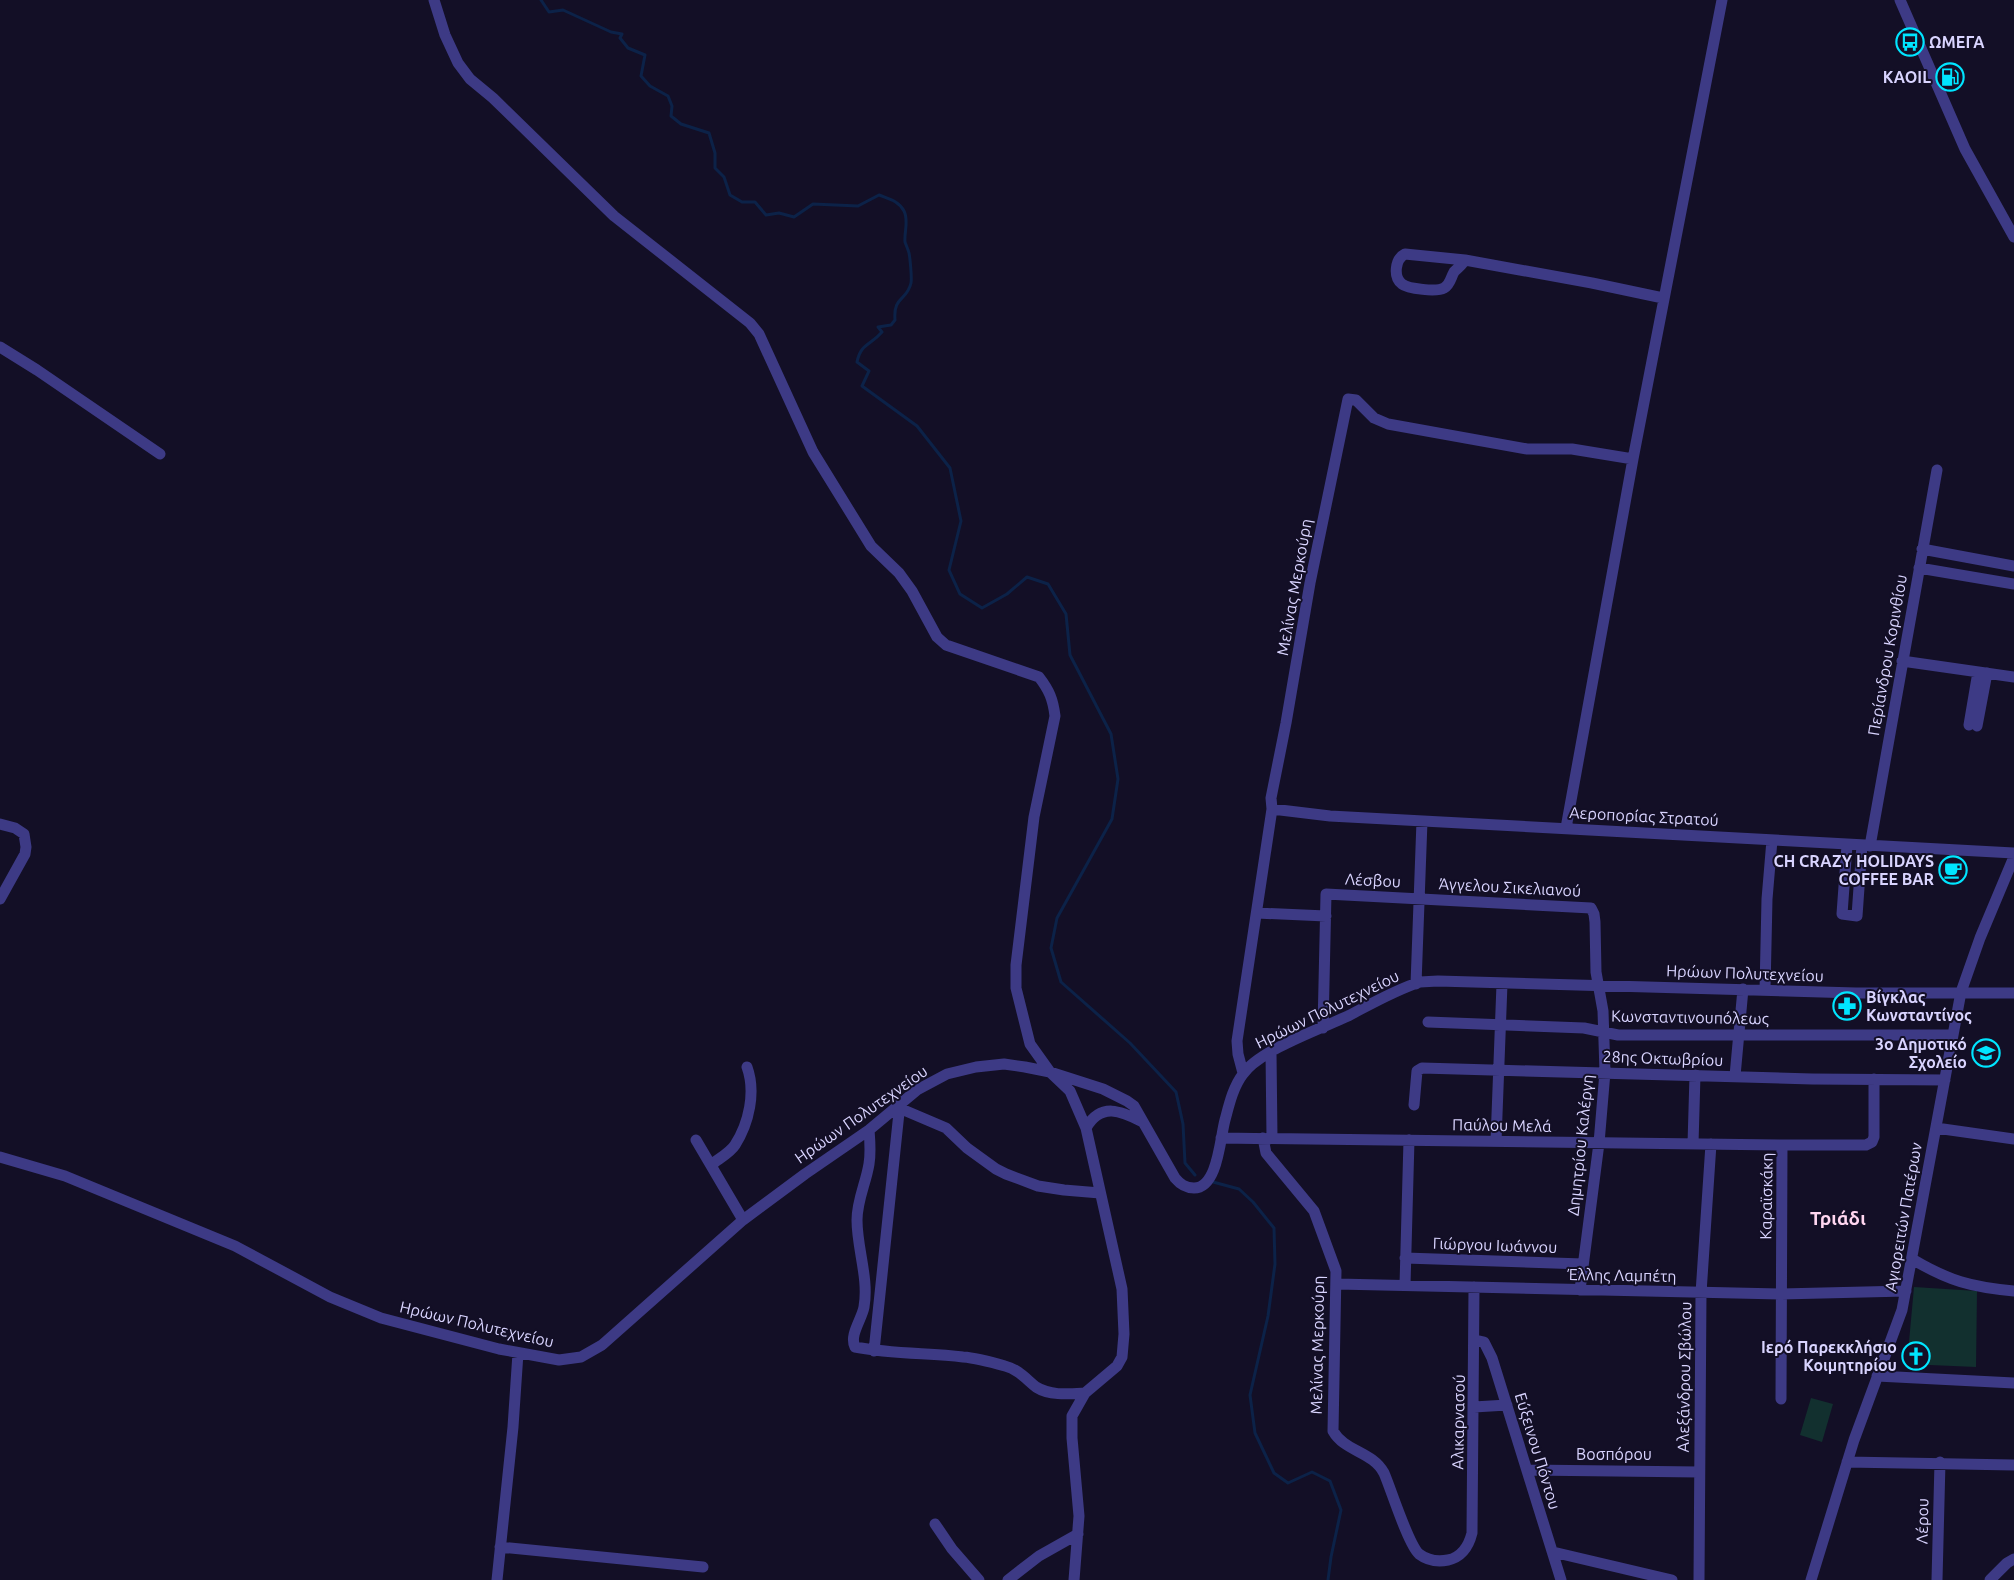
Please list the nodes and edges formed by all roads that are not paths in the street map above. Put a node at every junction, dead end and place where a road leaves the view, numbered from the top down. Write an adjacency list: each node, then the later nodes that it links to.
1 (434, 0): 49 (street)
2 (1722, 0): 6 (street)
3 (1900, 0): 4 (street)
4 (2014, 237)
5 (1465, 260): 5 (street); 6 (street)
6 (1663, 298): 9 (street)
7 (0, 347): 8 (street)
8 (160, 454)
9 (1633, 459): 19 (street, Μελίνας Μερκούρη); 22 (street)
10 (1937, 470): 11 (street, Περίανδρου Κορινθίου)
11 (1922, 549): 12 (street); 13 (street, Περίανδρου Κορινθίου)
12 (2014, 566)
13 (1919, 568): 14 (street); 15 (street, Περίανδρου Κορινθίου)
14 (2014, 584)
15 (1902, 660): 16 (street); 25 (street, Περίανδρου Κορινθίου)
16 (1983, 672): 17 (street); 18 (street)
17 (2014, 677)
18 (1973, 725)
19 (1272, 809): 20 (street, Αεροπορίας Στρατού); 30 (street, Μελίνας Μερκούρη)
20 (1422, 821): 22 (street, Αεροπορίας Στρατού); 28 (street)
21 (0, 824): 29 (street)
22 (1566, 828): 23 (street, Αεροπορίας Στρατού)
23 (1772, 840): 24 (street, Αεροπορίας Στρατού); 37 (street)
24 (1847, 845): 25 (street, Αεροπορίας Στρατού); 25 (street, Περίανδρου Κορινθίου)
25 (1866, 846): 26 (street, Αεροπορίας Στρατού)
26 (2014, 853)
27 (2014, 857): 38 (street, Αγιορειτών Πατέρων)
28 (1419, 898): 31 (street, Άγγελου Σικελιανού); 32 (street, Λέσβου); 33 (street)
29 (0, 899)
30 (1257, 913): 32 (street); 51 (street, Μελίνας Μερκούρη)
31 (1594, 914): 35 (street, Δημητρίου Καλέργη)
32 (1326, 916): 42 (street)
33 (1416, 984): 34 (street, Ηρώων Πολυτεχνείου); 42 (street, Ηρώων Πολυτεχνείου)
34 (1502, 984): 35 (street, Ηρώων Πολυτεχνείου); 41 (street)
35 (1599, 985): 36 (street, Ηρώων Πολυτεχνείου); 43 (street, Δημητρίου Καλέργη)
36 (1743, 990): 37 (street, Ηρώων Πολυτεχνείου); 44 (street)
37 (1765, 990): 38 (street, Ηρώων Πολυτεχνείου)
38 (1961, 992): 39 (street, Ηρώων Πολυτεχνείου); 45 (street, Αγιορειτών Πατέρων)
39 (2014, 993)
40 (1428, 1022): 41 (street, Κωνσταντινουπόλεως)
41 (1500, 1025): 43 (street, Κωνσταντινουπόλεως); 48 (street)
42 (1323, 1028): 46 (street, Ηρώων Πολυτεχνείου)
43 (1604, 1032): 44 (street, Κωνσταντινουπόλεως); 50 (street, Δημητρίου Καλέργη)
44 (1740, 1034): 45 (street, Κωνσταντινουπόλεως); 53 (street)
45 (1952, 1036): 55 (street, Αγιορειτών Πατέρων)
46 (1271, 1052): 51 (street, Ηρώων Πολυτεχνείου); 63 (street, Μελίνας Μερκούρη)
47 (747, 1067): 73 (street)
48 (1498, 1070): 50 (street, 28ης Οκτωβρίου); 56 (street, 28ης Οκτωβρίου); 67 (street)
49 (1050, 1072): 57 (street, Ηρώων Πολυτεχνείου); 58 (street, Ηρώων Πολυτεχνείου); 59 (street)
50 (1604, 1072): 52 (street, 28ης Οκτωβρίου); 68 (street, Δημητρίου Καλέργη)
51 (1243, 1073): 62 (street, Ηρώων Πολυτεχνείου)
52 (1695, 1075): 53 (street, 28ης Οκτωβρίου); 69 (street)
53 (1735, 1076): 54 (street, 28ης Οκτωβρίου)
54 (1874, 1079): 55 (street, 28ης Οκτωβρίου); 71 (street, Καραϊσκάκη)
55 (1945, 1080): 60 (street, Αγιορειτών Πατέρων)
56 (1414, 1106)
57 (897, 1107): 61 (street, Ηρώων Πολυτεχνείου); 74 (street); 88 (street)
58 (1143, 1122): 59 (street); 62 (street, Ηρώων Πολυτεχνείου)
59 (1086, 1128): 74 (street)
60 (1936, 1128): 64 (street); 77 (street, Αγιορειτών Πατέρων)
61 (869, 1130): 75 (street, Ηρώων Πολυτεχνείου); 88 (street)
62 (1221, 1138): 63 (street, Παύλου Μελά)
63 (1268, 1138): 66 (street, Παύλου Μελά); 79 (street, Μελίνας Μερκούρη)
64 (2014, 1139)
65 (696, 1140): 73 (street)
66 (1410, 1140): 67 (street, Παύλου Μελά); 76 (street)
67 (1496, 1141): 68 (street, Παύλου Μελά)
68 (1599, 1143): 69 (street, Παύλου Μελά); 78 (street, Δημητρίου Καλέργη)
69 (1693, 1144): 70 (street, Παύλου Μελά)
70 (1711, 1144): 71 (street, Παύλου Μελά); 85 (street, Αλεξάνδρου Σβώλου)
71 (1782, 1145): 86 (street, Καραϊσκάκη)
72 (0, 1157): 89 (street, Ηρώων Πολυτεχνείου)
73 (711, 1165): 75 (street)
74 (1100, 1193): 92 (street)
75 (743, 1220): 89 (street, Ηρώων Πολυτεχνείου)
76 (1405, 1258): 78 (street, Γιώργου Ιωάννου); 80 (street)
77 (1912, 1259): 83 (street, Αγιορειτών Πατέρων); 84 (street)
78 (1583, 1264): 82 (street, Δημητρίου Καλέργη)
79 (1336, 1284): 80 (street, Έλλης Λαμπέτη); 105 (street, Μελίνας Μερκούρη)
80 (1405, 1285): 81 (street, Έλλης Λαμπέτη)
81 (1474, 1287): 82 (street, Έλλης Λαμπέτη); 87 (street, Αλικαρνασού)
82 (1580, 1290): 85 (street, Έλλης Λαμπέτη)
83 (1906, 1291): 86 (street, Έλλης Λαμπέτη); 90 (street, Αγιορειτών Πατέρων)
84 (2014, 1291)
85 (1701, 1293): 86 (street, Έλλης Λαμπέτη); 100 (street, Αλεξάνδρου Σβώλου)
86 (1781, 1294): 93 (street, Καραϊσκάκη)
87 (1475, 1340): 94 (street, Εύξεινου Πόντου); 95 (street, Αλικαρνασού)
88 (874, 1351): 92 (street)
89 (518, 1353): 103 (street)
90 (1877, 1376): 91 (street); 96 (street, Αγιορειτών Πατέρων)
91 (2014, 1383)
92 (1085, 1393): 102 (street)
93 (1781, 1399)
94 (1507, 1405): 95 (street); 99 (street, Εύξεινου Πόντου)
95 (1474, 1407): 105 (street, Αλικαρνασού)
96 (1847, 1462): 97 (street); 115 (street, Αγιορειτών Πατέρων)
97 (1940, 1462): 98 (street); 116 (street, Λέρου)
98 (2014, 1465)
99 (1528, 1470): 100 (street, Βοσπόρου); 104 (street, Εύξεινου Πόντου)
100 (1699, 1472): 114 (street, Αλεξάνδρου Σβώλου)
101 (934, 1524): 109 (street)
102 (1078, 1534): 110 (street); 111 (street)
103 (500, 1547): 107 (street); 108 (street)
104 (1552, 1552): 112 (street, Εύξεινου Πόντου); 113 (street)
105 (1462, 1554)
106 (2014, 1560): 117 (street)
107 (703, 1567)
108 (497, 1580)
109 (979, 1580)
110 (1008, 1580)
111 (1074, 1580)
112 (1561, 1580)
113 (1672, 1580)
114 (1699, 1580)
115 (1811, 1580)
116 (1937, 1580)
117 (1990, 1580)

